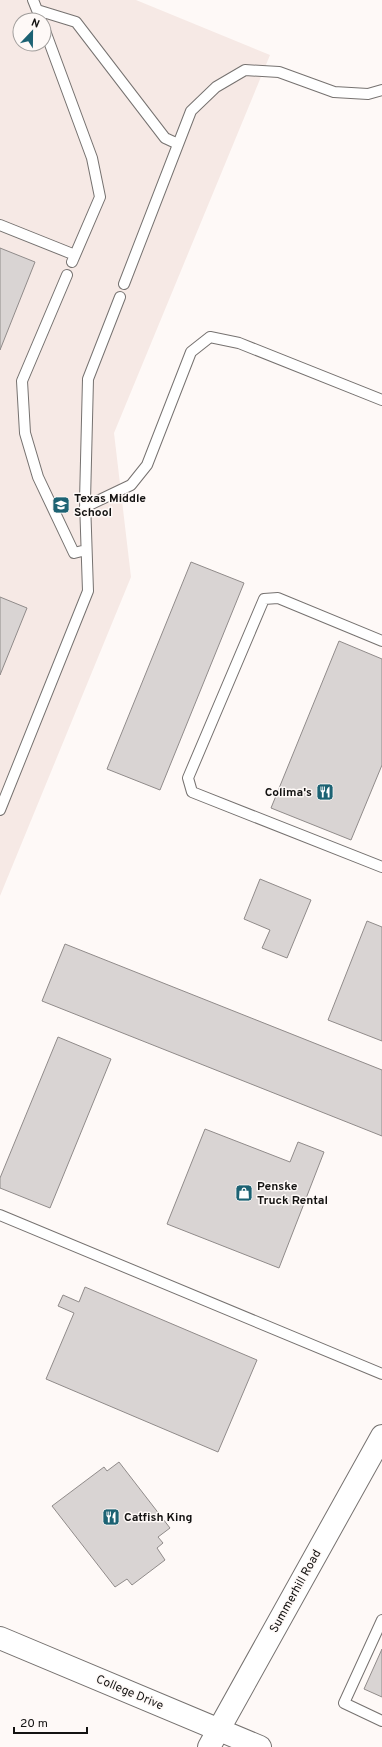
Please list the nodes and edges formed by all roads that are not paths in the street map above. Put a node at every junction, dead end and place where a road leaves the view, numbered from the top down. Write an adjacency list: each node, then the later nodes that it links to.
1 (33, 0): 2 (lane)
2 (37, 10): 5 (lane)
3 (52, 50): 6 (lane)
4 (382, 90): 5 (lane)
5 (178, 144): 8 (lane)
6 (0, 224)
7 (67, 275): 12 (lane)
8 (124, 284)
9 (120, 296): 11 (lane)
10 (382, 400): 11 (lane)
11 (85, 507): 12 (lane)
12 (86, 550): 14 (lane)
13 (382, 641): 15 (lane)
14 (0, 810)
15 (381, 865)
16 (0, 1216): 17 (lane)
17 (382, 1374)
18 (382, 1436): 22 (main road, Summerhill Road)
19 (381, 1625): 21 (lane)
20 (0, 1638): 22 (main road, College Drive)
21 (382, 1720)
22 (214, 1738): 23 (main road, College Drive)
23 (260, 1747)

